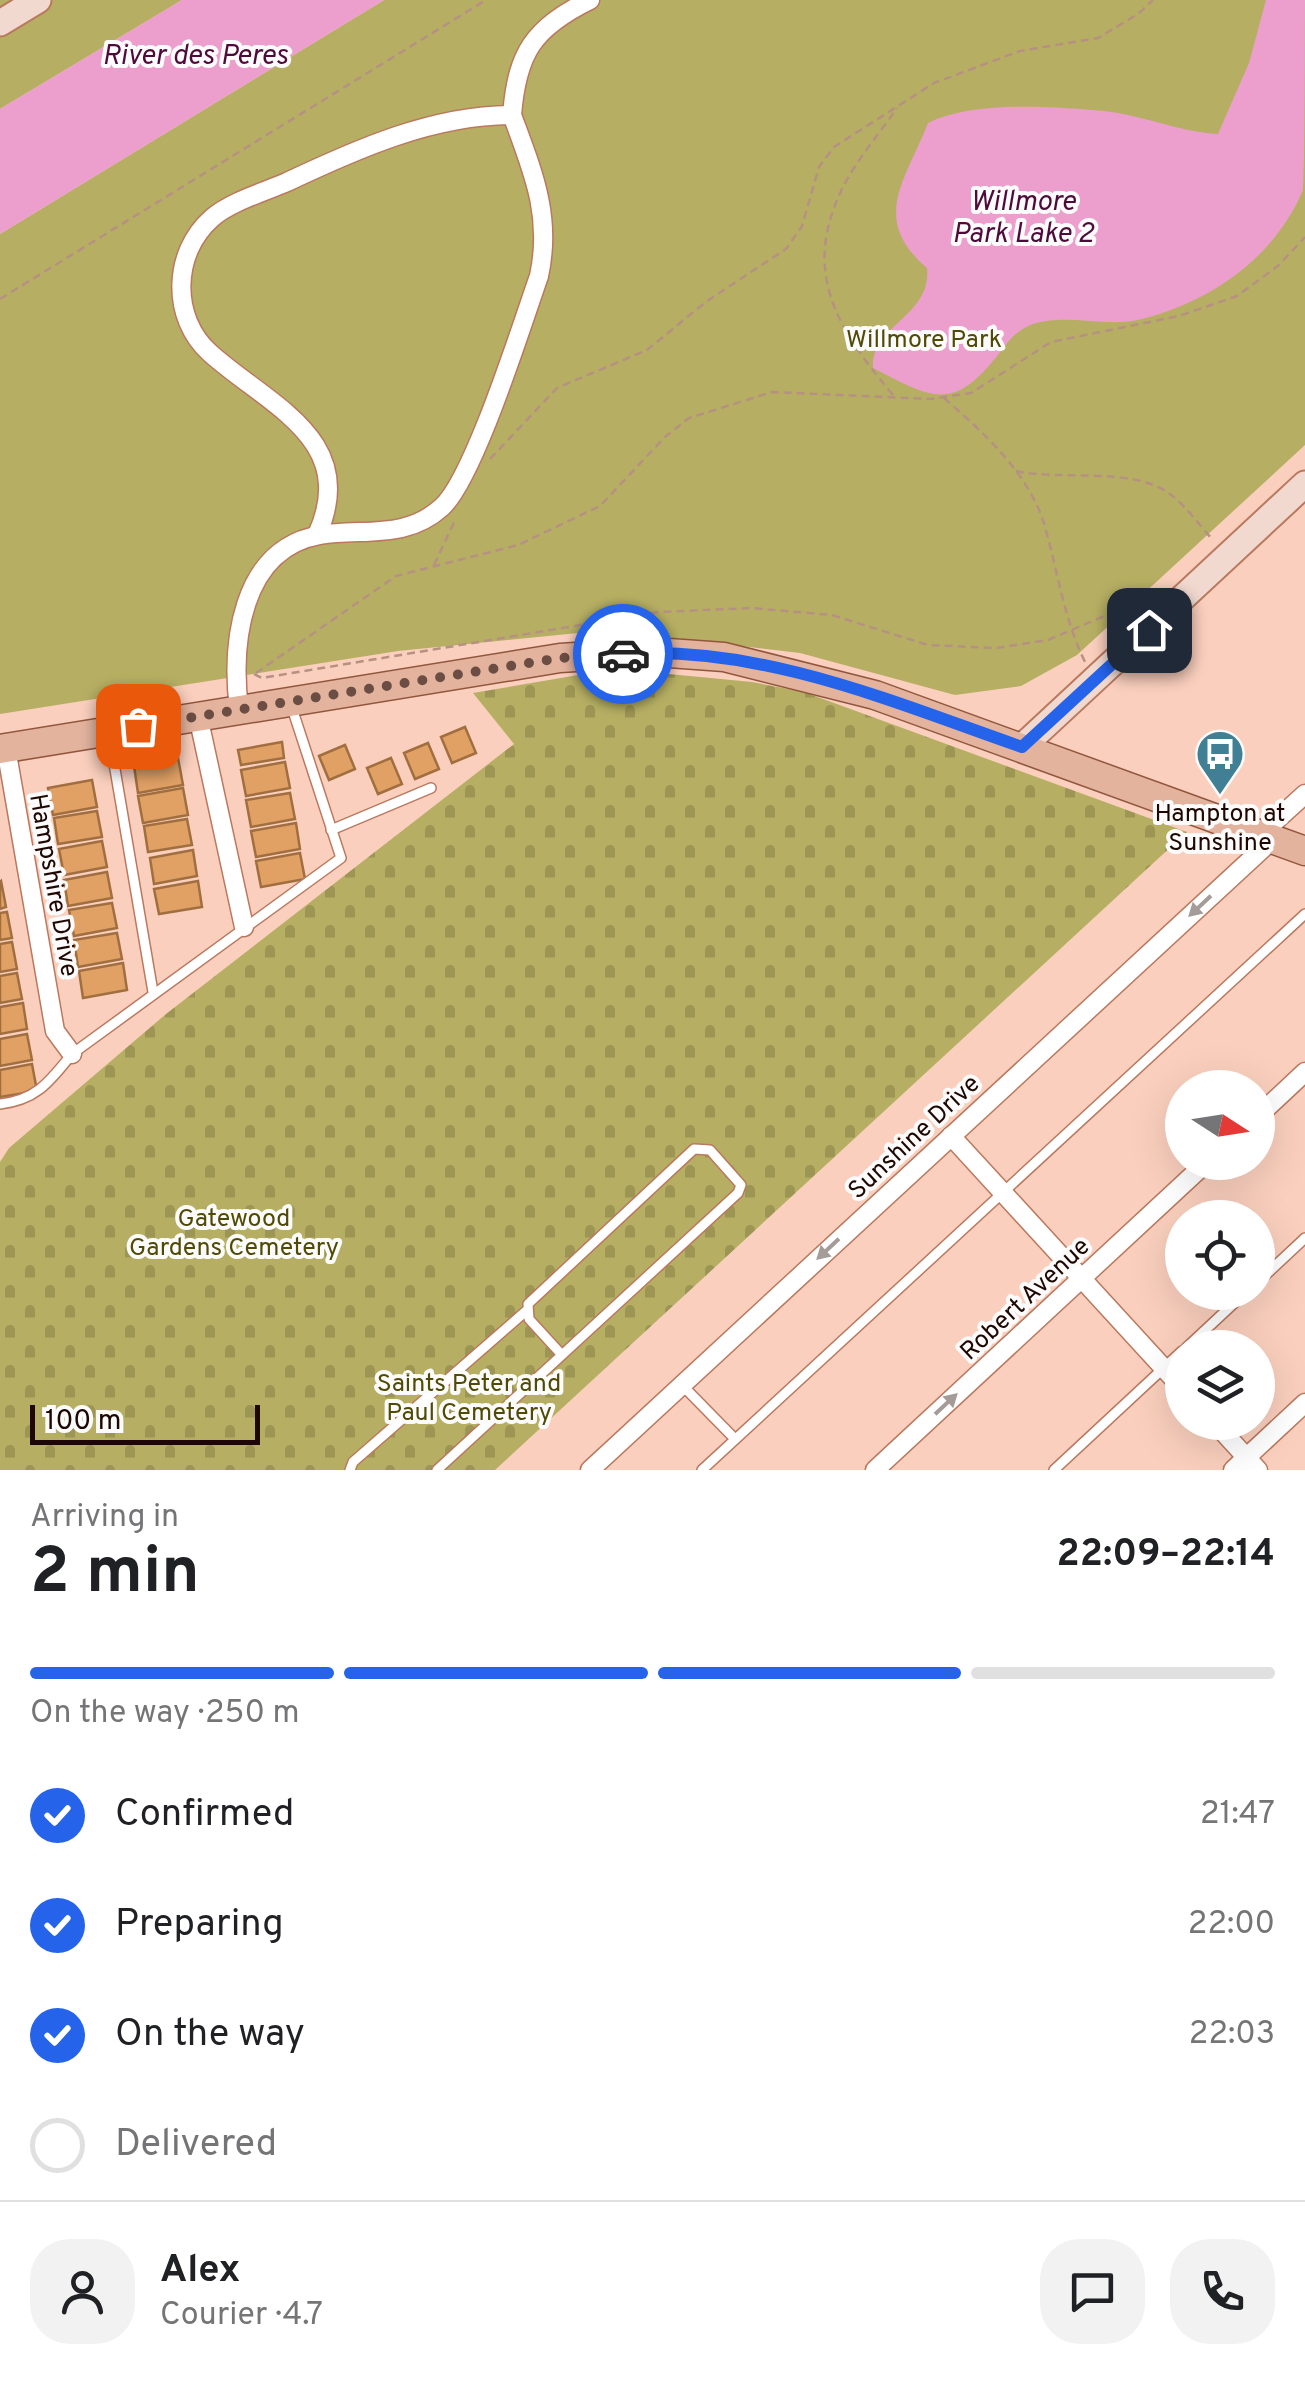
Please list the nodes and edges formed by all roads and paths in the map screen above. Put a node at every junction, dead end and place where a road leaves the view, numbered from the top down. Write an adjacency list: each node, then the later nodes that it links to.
1 (38, 0): 5 (main road)
2 (486, 0): 9 (path)
3 (590, 0): 7 (street)
4 (1152, 0): 6 (path)
5 (0, 23)
6 (898, 107): 10 (path); 12 (path)
7 (512, 115): 16 (street); 16 (street)
8 (1305, 237): 11 (path)
9 (0, 299)
10 (894, 397): 11 (path); 18 (path)
11 (943, 397): 13 (path)
12 (488, 462)
13 (1015, 471): 17 (path); 20 (path)
14 (1305, 484): 17 (main road)
15 (462, 507): 18 (path)
16 (317, 535): 23 (street)
17 (1228, 556): 19 (main road)
18 (433, 567): 20 (path)
19 (1176, 604): 20 (path); 21 (main road)
20 (1071, 630): 21 (path)
21 (1094, 680): 26 (main road)
22 (290, 702): 23 (main road); 26 (main road); 30 (lane)
23 (239, 709): 24 (main road)
24 (198, 716): 25 (main road); 34 (street)
25 (108, 731): 27 (main road); 35 (lane)
26 (1022, 747): 31 (main road)
27 (3, 748): 36 (street, Hampshire Drive)
28 (431, 788): 30 (lane)
29 (1305, 794): 31 (street, Sunshine Drive)
30 (331, 830): 34 (lane)
31 (1266, 837): 32 (main road); 40 (street, Sunshine Drive, one-way to 40)
32 (1305, 852)
33 (1305, 914): 42 (lane)
34 (244, 927): 35 (lane)
35 (153, 992): 36 (lane)
36 (72, 1054): 39 (lane)
37 (1305, 1072): 38 (street)
38 (1275, 1100)
39 (0, 1104)
40 (951, 1136): 42 (street); 51 (street, Sunshine Drive, one-way to 51)
41 (1188, 1180): 45 (street, Robert Avenue)
42 (1004, 1194): 45 (street); 53 (lane)
43 (1305, 1238): 44 (lane)
44 (1275, 1266)
45 (1082, 1278): 50 (street); 60 (street, Robert Avenue, one-way to 45)
46 (1226, 1310): 48 (lane)
47 (526, 1311): 49 (lane); 49 (lane); 56 (lane)
48 (1205, 1330)
49 (562, 1355): 57 (lane)
50 (1164, 1368): 61 (lane)
51 (682, 1385): 53 (lane); 58 (street, Sunshine Drive)
52 (1305, 1404): 55 (street)
53 (736, 1439): 59 (lane)
54 (1227, 1440): 55 (street)
55 (1245, 1466)
56 (350, 1470)
57 (437, 1470)
58 (590, 1470)
59 (702, 1470)
60 (875, 1470)
61 (1054, 1470)

